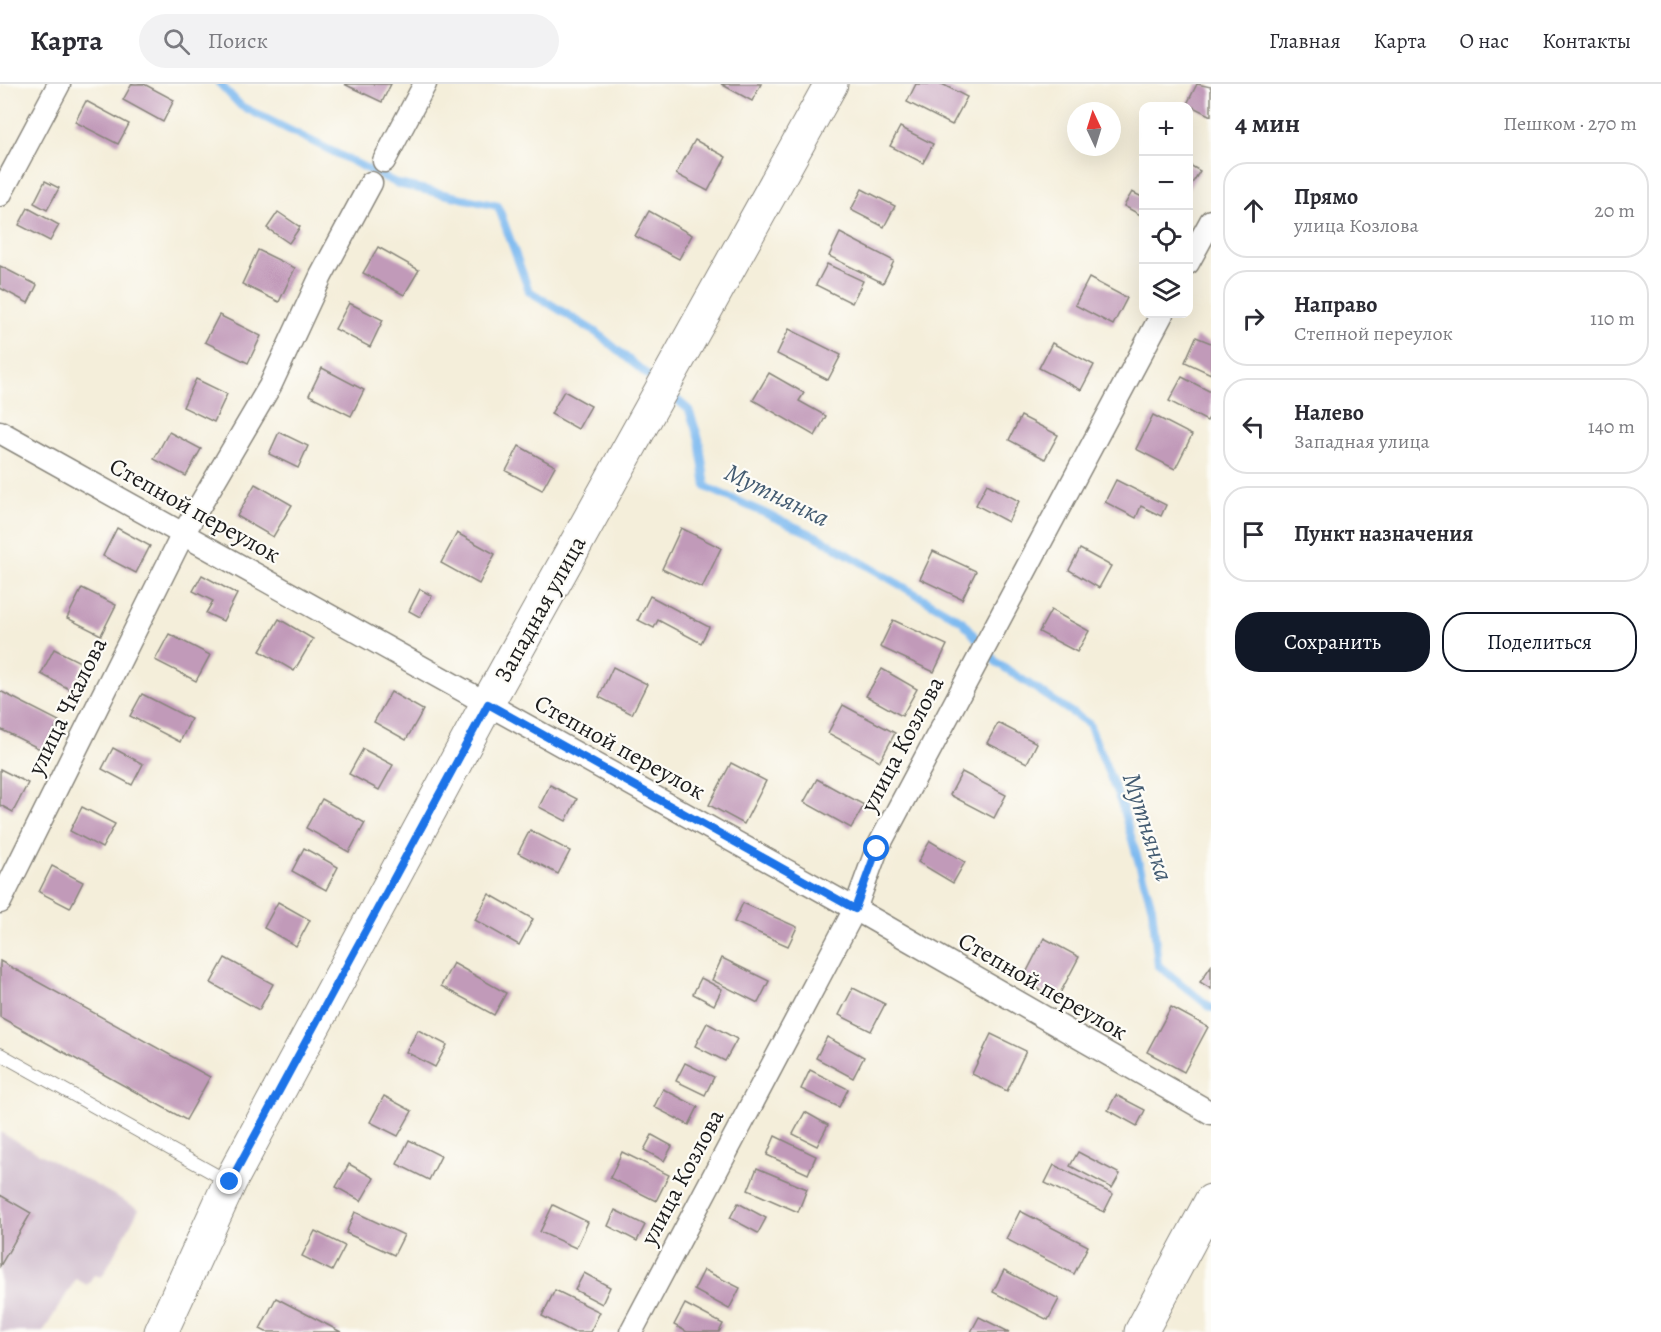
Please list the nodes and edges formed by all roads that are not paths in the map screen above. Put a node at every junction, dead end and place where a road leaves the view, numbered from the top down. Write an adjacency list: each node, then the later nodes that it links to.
1 (58, 84): 6 (street)
2 (425, 84): 4 (street)
3 (831, 84): 12 (street, Западная улица)
4 (384, 161)
5 (371, 183): 11 (street, улица Чкалова)
6 (0, 195)
7 (1211, 221): 8 (street)
8 (1193, 254)
9 (1160, 318): 14 (street, улица Козлова)
10 (0, 432): 11 (street, Степной переулок)
11 (183, 534): 12 (street, Степной переулок); 13 (street, улица Чкалова)
12 (488, 704): 14 (street, Степной переулок); 17 (street, Западная улица)
13 (0, 902)
14 (855, 909): 16 (street, Степной переулок); 20 (street, улица Козлова)
15 (0, 1054): 17 (lane)
16 (1211, 1113)
17 (230, 1182): 19 (street, Западная улица)
18 (1211, 1201): 21 (street)
19 (161, 1332)
20 (631, 1332)
21 (1142, 1332)

